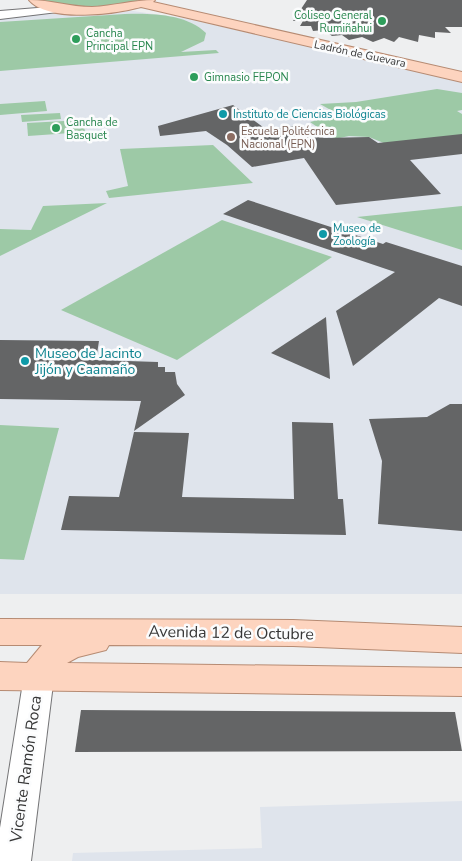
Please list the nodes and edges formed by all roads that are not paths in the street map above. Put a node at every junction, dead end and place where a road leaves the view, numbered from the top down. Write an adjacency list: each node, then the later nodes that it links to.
1 (36, 0): 3 (main road); 4 (street)
2 (144, 2): 3 (main road); 6 (main road, Ladrón de Guevara)
3 (62, 9): 5 (street)
4 (0, 11)
5 (0, 15)
6 (462, 77)
7 (0, 632): 8 (main road, Avenida 12 de Octubre)
8 (154, 632): 9 (main road, Avenida 12 de Octubre); 11 (main road)
9 (462, 640)
10 (0, 676): 11 (main road)
11 (39, 676): 12 (main road); 13 (street, Vicente Ramón Roca)
12 (462, 682)
13 (13, 861)

